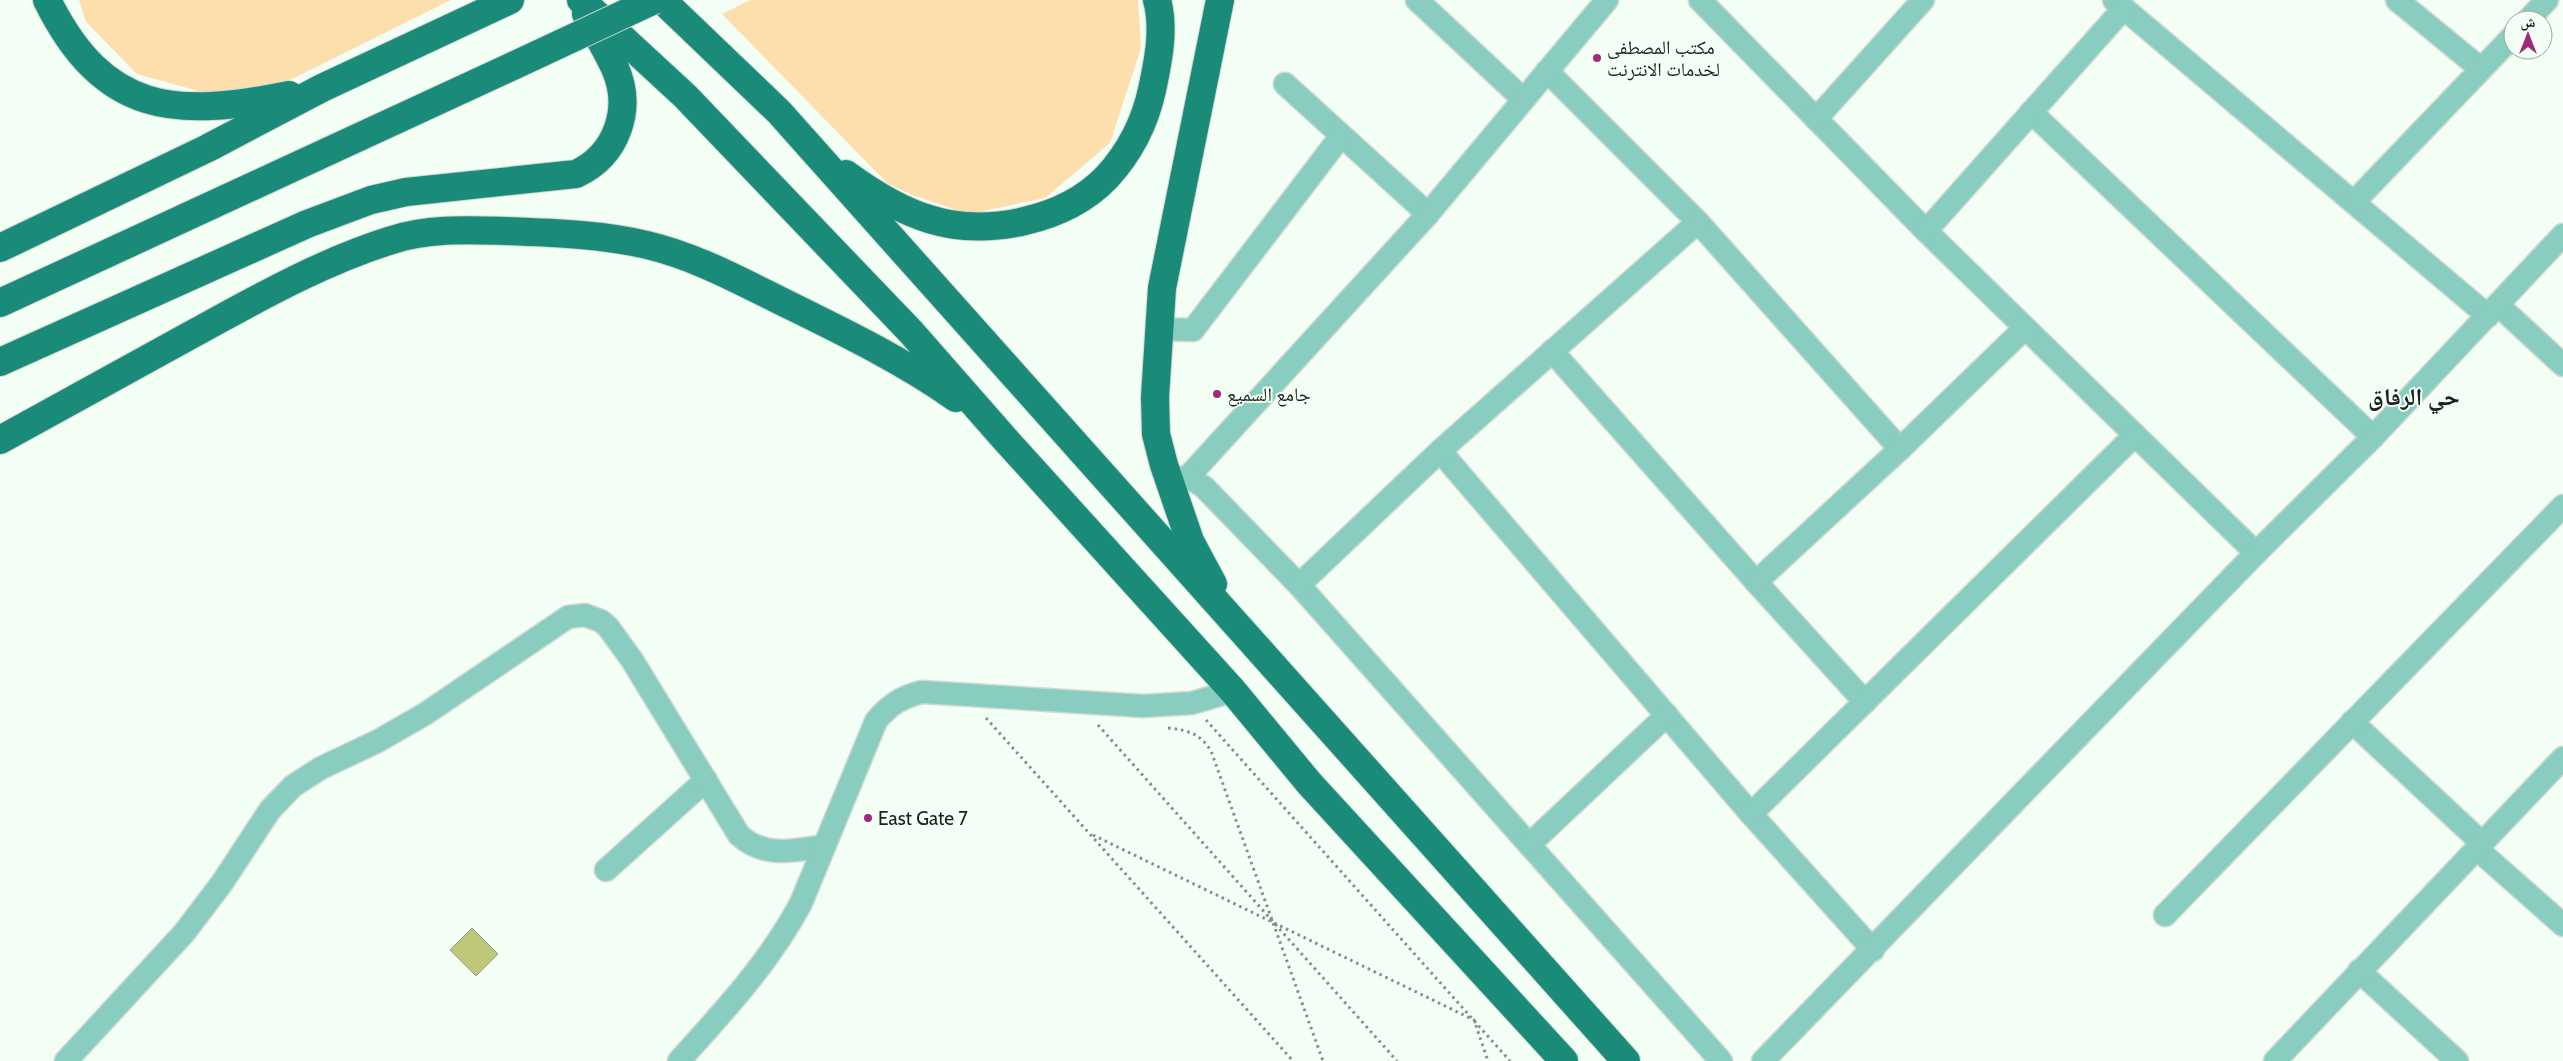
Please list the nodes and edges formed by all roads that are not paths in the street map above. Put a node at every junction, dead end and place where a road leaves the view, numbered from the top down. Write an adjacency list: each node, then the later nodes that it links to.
1 (47, 0): 21 (highway)
2 (510, 0): 21 (highway)
3 (576, 0): 38 (highway)
4 (581, 0): 42 (highway)
5 (654, 0): 33 (highway, bridge)
6 (662, 0): 23 (highway)
7 (1157, 0): 23 (highway)
8 (1220, 0): 36 (highway)
9 (1417, 0): 22 (street)
10 (1607, 0): 19 (street)
11 (1700, 0): 25 (street)
12 (1923, 0): 25 (street)
13 (2397, 0): 18 (street)
14 (2547, 0): 16 (street)
15 (2119, 4): 24 (street); 27 (street)
16 (2538, 10)
17 (2503, 46): 18 (street)
18 (2481, 69): 27 (street)
19 (1546, 71): 22 (street); 29 (street)
20 (1285, 84): 26 (street)
21 (322, 88): 32 (highway)
22 (1522, 98): 28 (street)
23 (779, 112): 51 (highway)
24 (2031, 112): 30 (street); 41 (street)
25 (1816, 119): 30 (street)
26 (1341, 136): 28 (street); 36 (street)
27 (2354, 202): 34 (street)
28 (1428, 214): 46 (street)
29 (1698, 222): 37 (street); 44 (street)
30 (1926, 232): 35 (street)
31 (2563, 235): 34 (street)
32 (0, 248)
33 (0, 303)
34 (2493, 310): 39 (street); 41 (street)
35 (2025, 328): 40 (street); 44 (street)
36 (1158, 329): 46 (highway)
37 (1552, 351): 45 (street); 49 (street)
38 (0, 362)
39 (2563, 365)
40 (2135, 435): 48 (street); 53 (street)
41 (2373, 437): 48 (street)
42 (1004, 438): 43 (highway); 52 (highway)
43 (0, 440)
44 (1900, 449): 49 (street)
45 (1440, 451): 50 (street); 54 (street)
46 (1178, 478): 50 (street); 51 (highway)
47 (2563, 506): 55 (street)
48 (2256, 553): 65 (street)
49 (1756, 582): 53 (street)
50 (1299, 586): 59 (street)
51 (1264, 657): 70 (highway)
52 (1233, 691): 60 (street); 69 (highway)
53 (1865, 702): 58 (street)
54 (1666, 715): 58 (street); 59 (street)
55 (2352, 722): 61 (street); 63 (street)
56 (2563, 758): 61 (street)
57 (706, 780): 60 (street); 62 (street); 67 (street)
58 (1751, 814): 65 (street)
59 (1530, 844): 71 (street)
60 (824, 846): 68 (street)
61 (2479, 846): 64 (street); 66 (street)
62 (606, 870)
63 (2165, 915)
64 (2563, 925)
65 (1873, 950): 72 (street)
66 (2359, 971): 73 (street); 74 (street)
67 (66, 1061)
68 (679, 1061)
69 (1564, 1061)
70 (1626, 1061)
71 (1721, 1061)
72 (1763, 1061)
73 (2275, 1061)
74 (2457, 1061)

